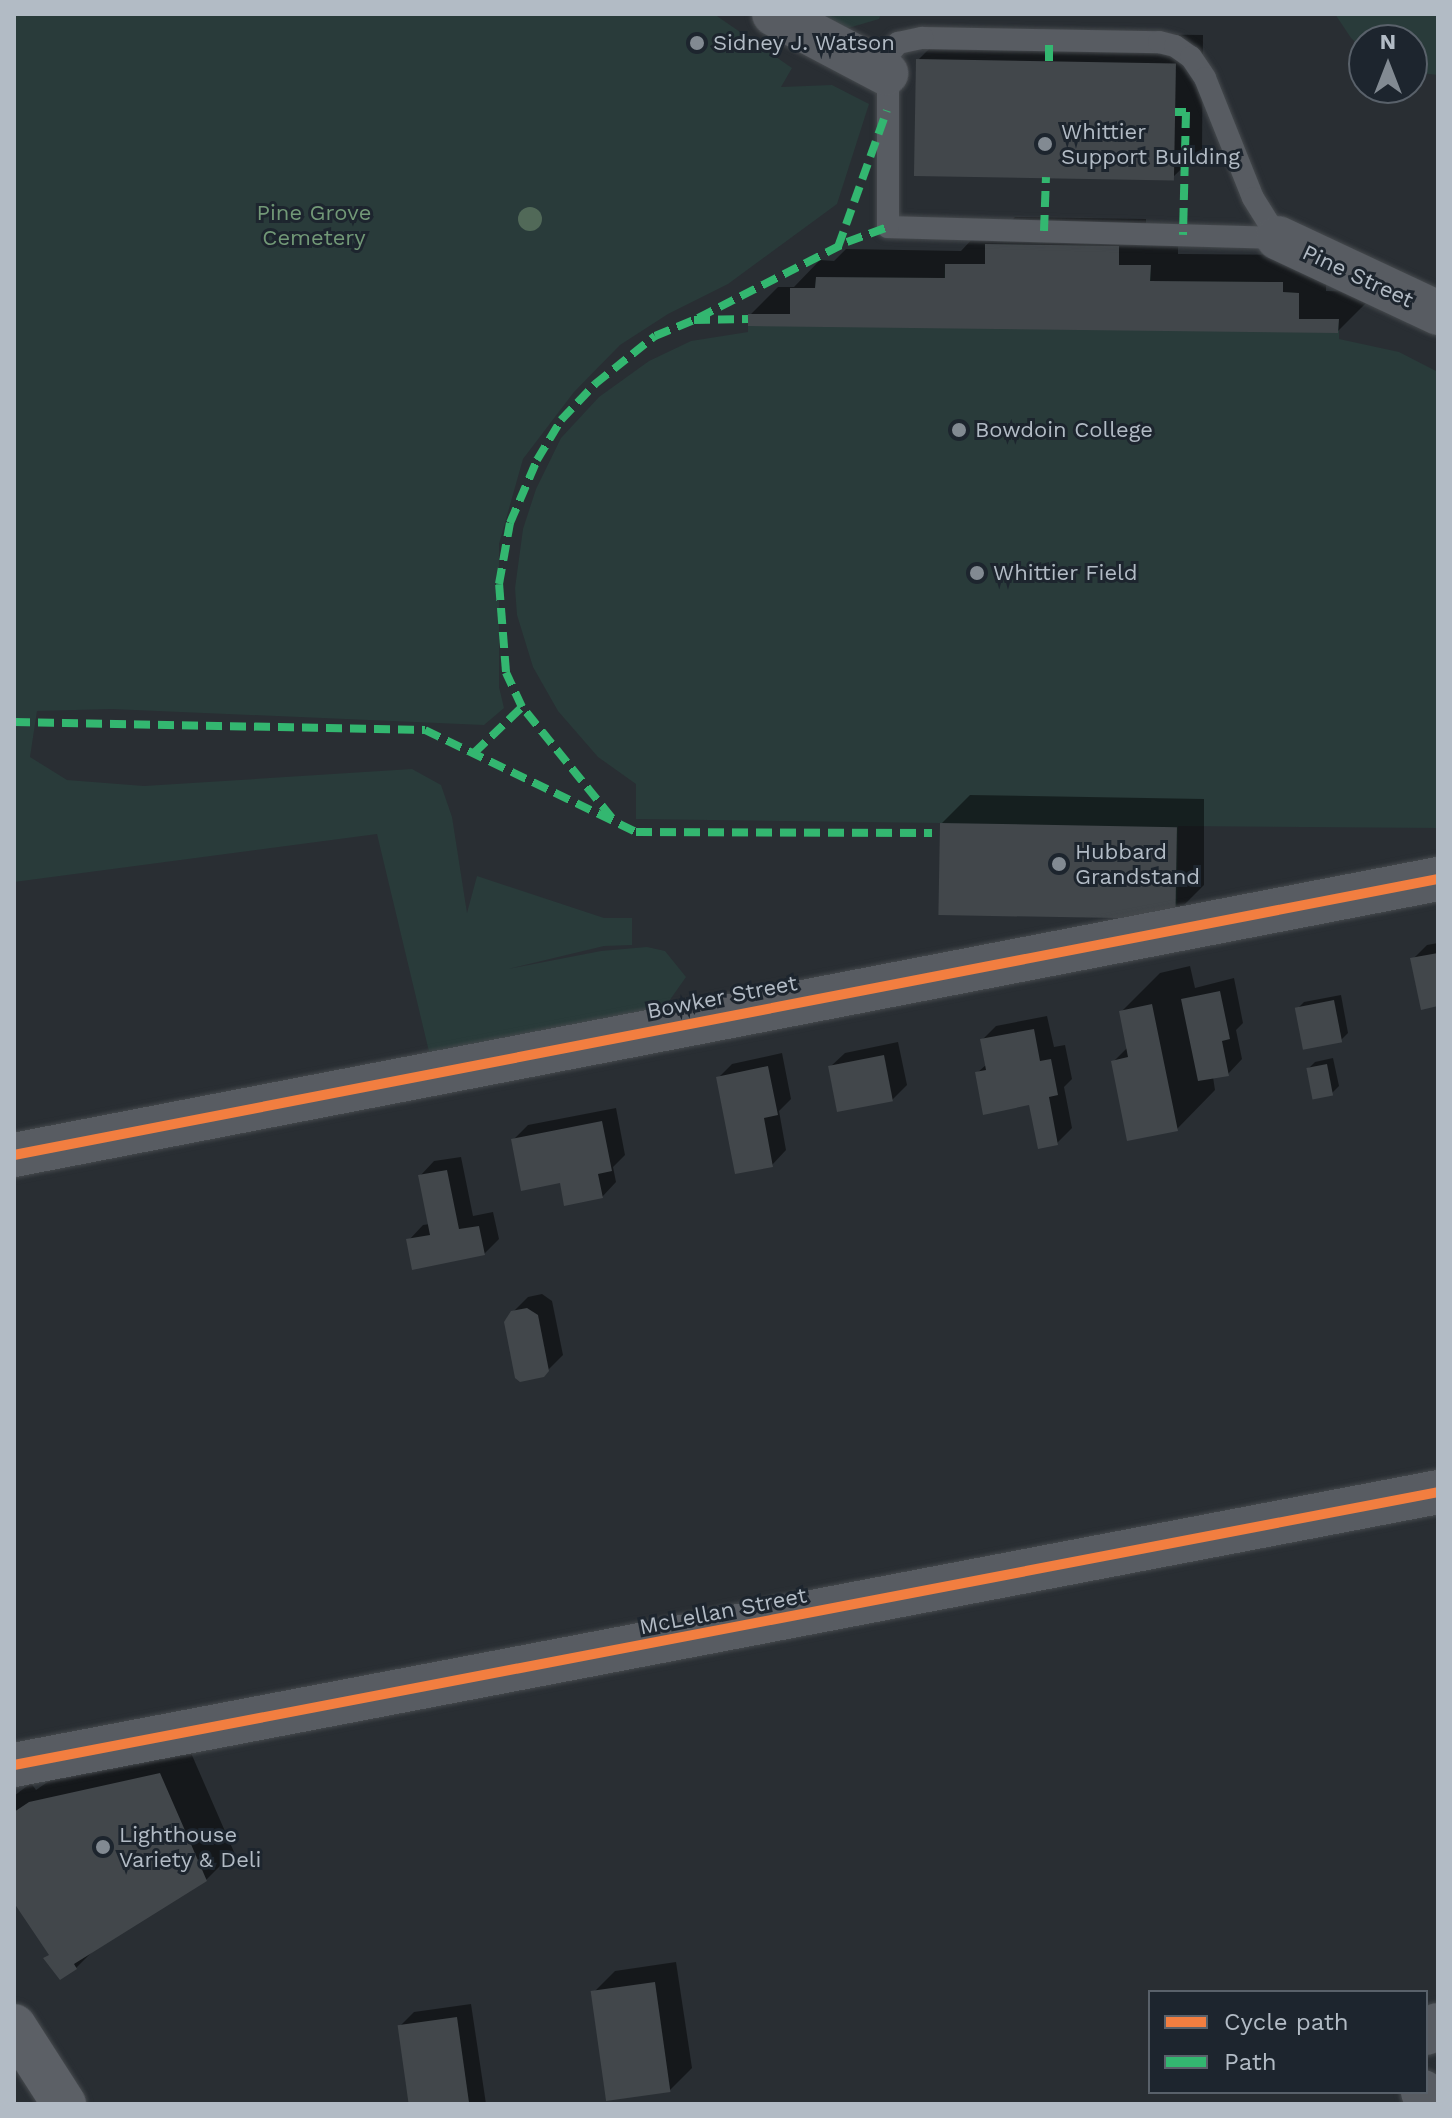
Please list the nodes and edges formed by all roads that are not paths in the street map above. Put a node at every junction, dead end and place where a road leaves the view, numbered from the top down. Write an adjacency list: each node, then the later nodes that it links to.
1 (774, 14): 2 (street)
2 (886, 73): 3 (lane); 3 (lane)
3 (1278, 238): 4 (street, Pine Street)
4 (1438, 313)
5 (1438, 879): 6 (street, Bowker Street)
6 (14, 1155)
7 (1438, 1492): 8 (street, McLellan Street)
8 (14, 1765)
9 (14, 2026): 10 (main road)
10 (64, 2104)

